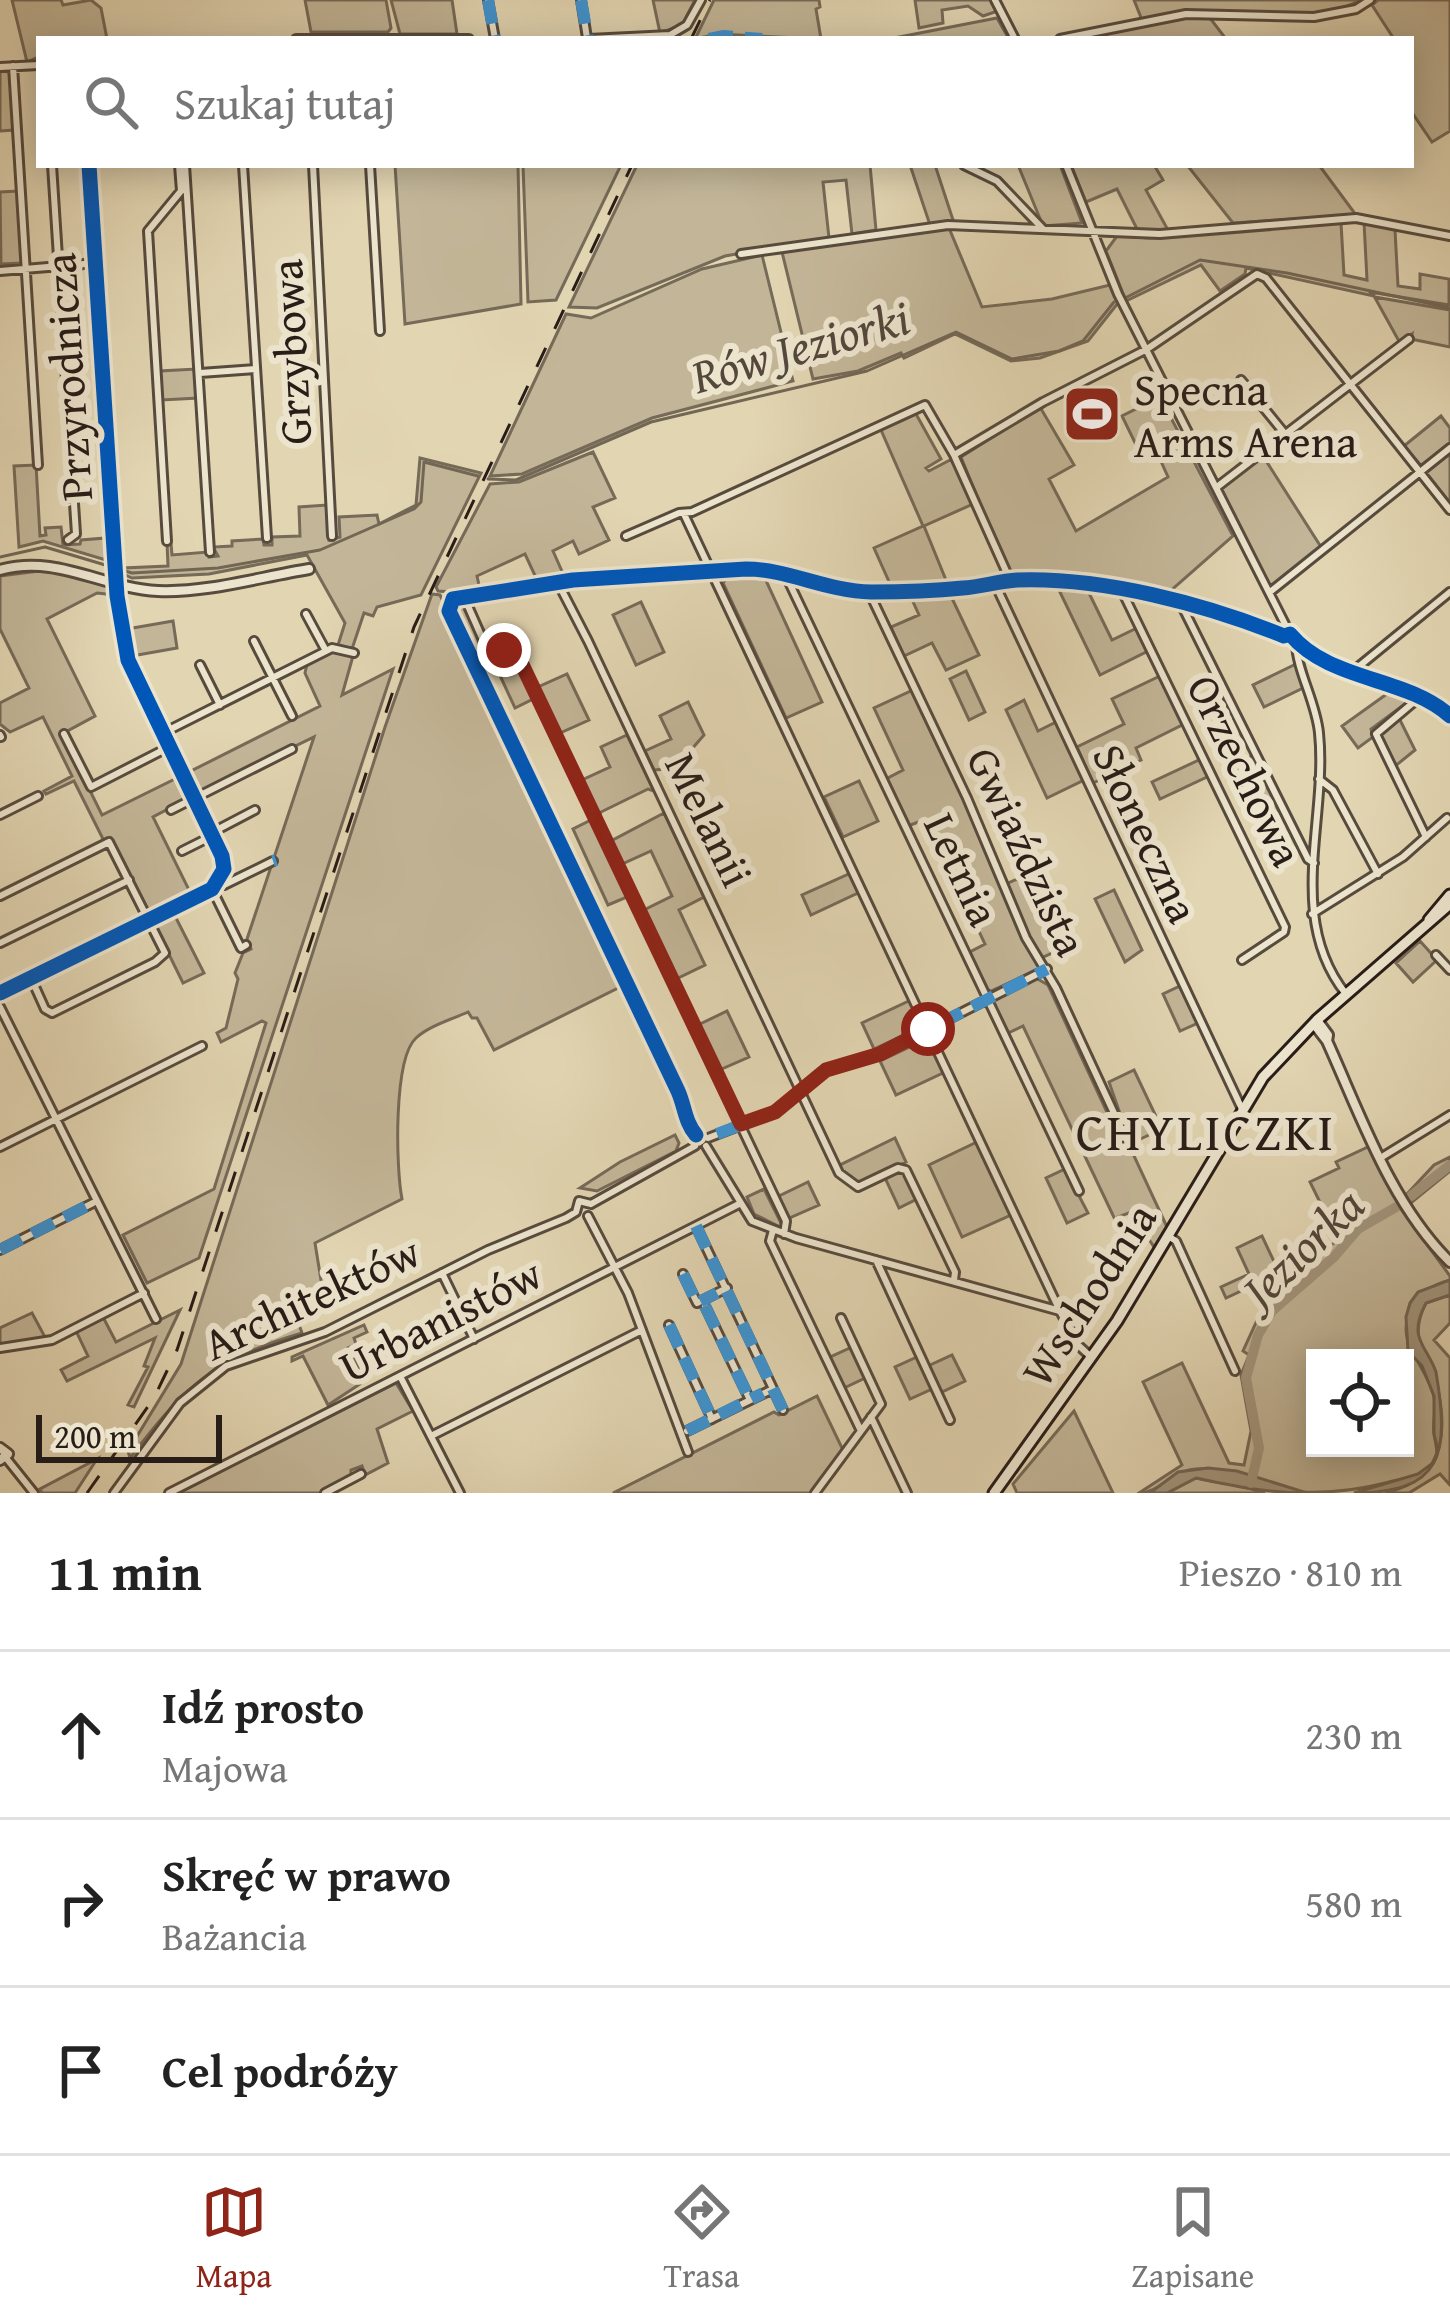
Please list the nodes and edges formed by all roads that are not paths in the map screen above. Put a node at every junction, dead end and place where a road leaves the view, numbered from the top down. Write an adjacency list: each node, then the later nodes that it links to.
1 (488, 0): 6 (street)
2 (581, 0): 7 (street)
3 (701, 0): 8 (street)
4 (995, 0): 9 (street)
5 (1370, 0): 10 (street)
6 (494, 36)
7 (587, 36)
8 (640, 36)
9 (1013, 36)
10 (1075, 36)
11 (36, 65): 12 (street)
12 (13, 66): 13 (street); 29 (street)
13 (0, 67)
14 (52, 168): 28 (street)
15 (89, 168): 27 (street, Przyrodnicza)
16 (182, 168): 35 (street)
17 (182, 168): 50 (street)
18 (243, 168): 34 (street)
19 (313, 168): 46 (street, Grzybowa)
20 (370, 168): 31 (street)
21 (971, 168): 23 (street)
22 (1067, 168): 24 (street)
23 (1043, 229): 24 (street); 26 (street)
24 (1092, 230): 25 (street); 33 (street)
25 (1450, 236)
26 (741, 254)
27 (96, 263): 28 (street); 58 (street, Przyrodnicza)
28 (58, 267): 29 (street); 49 (street)
29 (26, 269): 30 (street); 41 (street)
30 (0, 271)
31 (380, 331)
32 (1408, 339): 37 (street)
33 (1147, 349): 37 (street); 40 (street); 43 (street)
34 (256, 369): 35 (street); 48 (street)
35 (199, 373): 51 (street)
36 (1241, 380): 38 (street)
37 (1351, 384): 38 (street); 42 (street)
38 (1285, 434): 43 (street)
39 (1450, 448): 42 (street)
40 (954, 455): 45 (street); 56 (street)
41 (38, 466)
42 (1420, 472): 44 (street); 62 (street)
43 (1216, 488): 62 (street)
44 (1450, 510)
45 (684, 514): 47 (street); 54 (street)
46 (332, 536)
47 (626, 536)
48 (267, 538)
49 (68, 539)
50 (167, 541)
51 (210, 552)
52 (309, 569): 58 (street)
53 (0, 570): 58 (street)
54 (712, 571): 55 (street); 57 (street); 114 (street)
55 (786, 576): 61 (street); 111 (street, Letnia)
56 (1010, 580): 59 (street); 60 (street)
57 (557, 581): 64 (street); 118 (street, Melanii)
58 (117, 584): 80 (street, Przyrodnicza)
59 (994, 584): 61 (street); 119 (street, Słoneczna)
60 (1122, 591): 65 (street); 105 (street, Orzechowa)
61 (868, 592): 106 (street, Gwiaździsta)
62 (1269, 592): 67 (street)
63 (1450, 592): 73 (street)
64 (464, 597): 122 (street); 123 (street)
65 (1179, 600): 67 (street); 94 (street)
66 (306, 614): 70 (street)
67 (1290, 634): 69 (street)
68 (254, 641): 74 (street)
69 (1297, 642): 73 (street); 83 (street)
70 (326, 652): 71 (street); 74 (street)
71 (355, 653)
72 (200, 665): 76 (street)
73 (1352, 672): 75 (street)
74 (273, 678): 76 (street); 77 (street)
75 (1420, 696): 78 (street); 91 (street)
76 (220, 705): 80 (street)
77 (292, 716)
78 (1450, 716)
79 (64, 734): 81 (street)
80 (162, 734): 81 (street, Przyrodnicza)
81 (169, 747): 85 (street, Przyrodnicza)
82 (292, 749): 85 (street)
83 (1318, 779): 94 (street); 95 (street)
84 (38, 796): 88 (street)
85 (194, 799): 86 (street); 90 (street, Przyrodnicza)
86 (171, 810)
87 (255, 810): 90 (street)
88 (0, 815)
89 (1447, 818): 91 (street)
90 (211, 834): 92 (street); 97 (street)
91 (1426, 837): 95 (street)
92 (182, 851)
93 (273, 861): 97 (street)
94 (1314, 863): 100 (street)
95 (1378, 874): 100 (street)
96 (129, 880): 98 (street); 101 (street); 102 (street)
97 (215, 886): 101 (street); 103 (street)
98 (0, 896)
99 (1450, 899): 110 (main road, Wschodnia)
100 (1312, 914): 110 (street)
101 (149, 920): 108 (street); 108 (street)
102 (0, 943)
103 (246, 945)
104 (1436, 955): 107 (street)
105 (1241, 960)
106 (1047, 969): 111 (street); 124 (street, Gwiaździsta)
107 (1450, 970)
108 (30, 978): 109 (street)
109 (0, 993)
110 (1346, 994): 113 (main road, Wschodnia)
111 (987, 998): 114 (street); 129 (street, Letnia)
112 (0, 1007): 115 (street)
113 (1317, 1020): 119 (main road, Wschodnia); 128 (street)
114 (928, 1029): 118 (street); 149 (street)
115 (13, 1032): 116 (street); 121 (street)
116 (0, 1038)
117 (202, 1046): 121 (street)
118 (800, 1088): 122 (street); 145 (street, Melanii)
119 (1242, 1109): 138 (main road, Wschodnia)
120 (1450, 1115): 128 (street)
121 (57, 1120): 127 (street); 147 (street)
122 (741, 1124): 125 (street); 137 (street)
123 (696, 1135): 125 (street); 126 (street)
124 (1126, 1138)
125 (707, 1142): 126 (street); 132 (street)
126 (695, 1146): 131 (street)
127 (0, 1147)
128 (1382, 1157): 141 (street)
129 (1079, 1191)
130 (93, 1203): 139 (street)
131 (591, 1204): 133 (street, Architektów); 134 (street)
132 (740, 1204): 135 (street, Urbanistów); 136 (street)
133 (576, 1212): 134 (street); 143 (street, Architektów)
134 (588, 1216): 142 (street)
135 (696, 1226): 142 (street, Urbanistów); 146 (street)
136 (773, 1230): 137 (street); 166 (street)
137 (784, 1234): 140 (street)
138 (1168, 1236): 156 (main road, Wschodnia); 157 (street)
139 (0, 1250)
140 (877, 1258): 145 (street); 164 (street)
141 (1450, 1262)
142 (615, 1268): 153 (street); 154 (street, Urbanistów)
143 (442, 1274): 154 (street); 174 (street, Architektów)
144 (683, 1274): 146 (street)
145 (954, 1280): 149 (street)
146 (727, 1288): 159 (street)
147 (144, 1293): 151 (street); 155 (street)
148 (705, 1306): 160 (street)
149 (1060, 1310): 156 (street)
150 (841, 1318): 162 (street)
151 (156, 1319)
152 (669, 1325): 163 (street)
153 (642, 1330): 167 (street); 169 (street)
154 (474, 1339): 158 (street, Urbanistów)
155 (0, 1348)
156 (1093, 1358): 179 (main road, Wschodnia)
157 (1235, 1371)
158 (400, 1376): 167 (street); 175 (street, Urbanistów)
159 (772, 1389): 160 (street); 161 (street)
160 (750, 1400): 163 (street)
161 (783, 1410)
162 (871, 1417): 166 (street); 172 (street)
163 (712, 1419): 165 (street)
164 (950, 1420)
165 (688, 1431)
166 (861, 1431): 178 (street)
167 (431, 1436): 177 (street)
168 (0, 1448): 170 (street)
169 (688, 1452)
170 (3, 1459): 173 (street)
171 (361, 1474): 176 (street)
172 (904, 1492)
173 (34, 1493)
174 (114, 1493)
175 (169, 1493)
176 (325, 1493)
177 (460, 1493)
178 (814, 1493)
179 (994, 1493)

